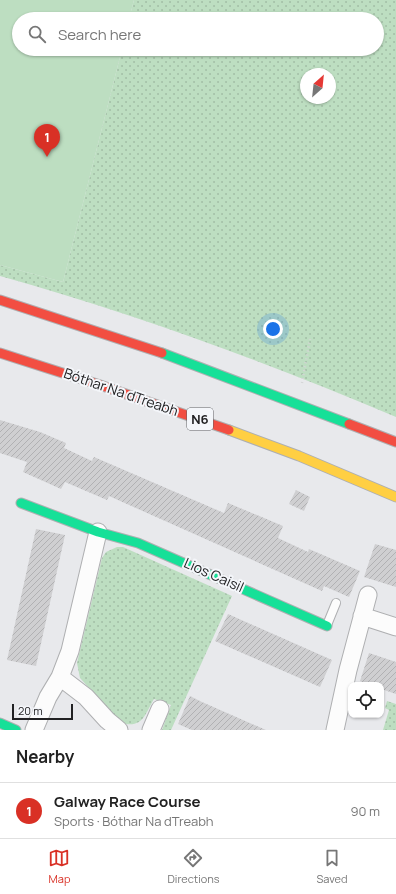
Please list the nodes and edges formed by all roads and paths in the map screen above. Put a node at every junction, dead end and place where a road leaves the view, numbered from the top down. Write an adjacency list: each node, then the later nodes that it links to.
1 (0, 300): 4 (main road)
2 (310, 339): 4 (path)
3 (0, 353): 6 (main road, Bóthar Na dTreabh / N6)
4 (298, 403): 5 (main road)
5 (396, 442)
6 (396, 497)
7 (22, 503): 8 (main road, Lios Caisil)
8 (98, 532): 12 (main road, Lios Caisil); 14 (street)
9 (368, 595): 11 (street)
10 (336, 603): 12 (lane)
11 (362, 616): 13 (street); 21 (street)
12 (327, 626)
13 (396, 627)
14 (60, 677): 18 (street); 19 (street)
15 (160, 709): 20 (street)
16 (0, 723): 17 (main road)
17 (16, 730)
18 (34, 730)
19 (119, 730)
20 (151, 730)
21 (335, 730)

